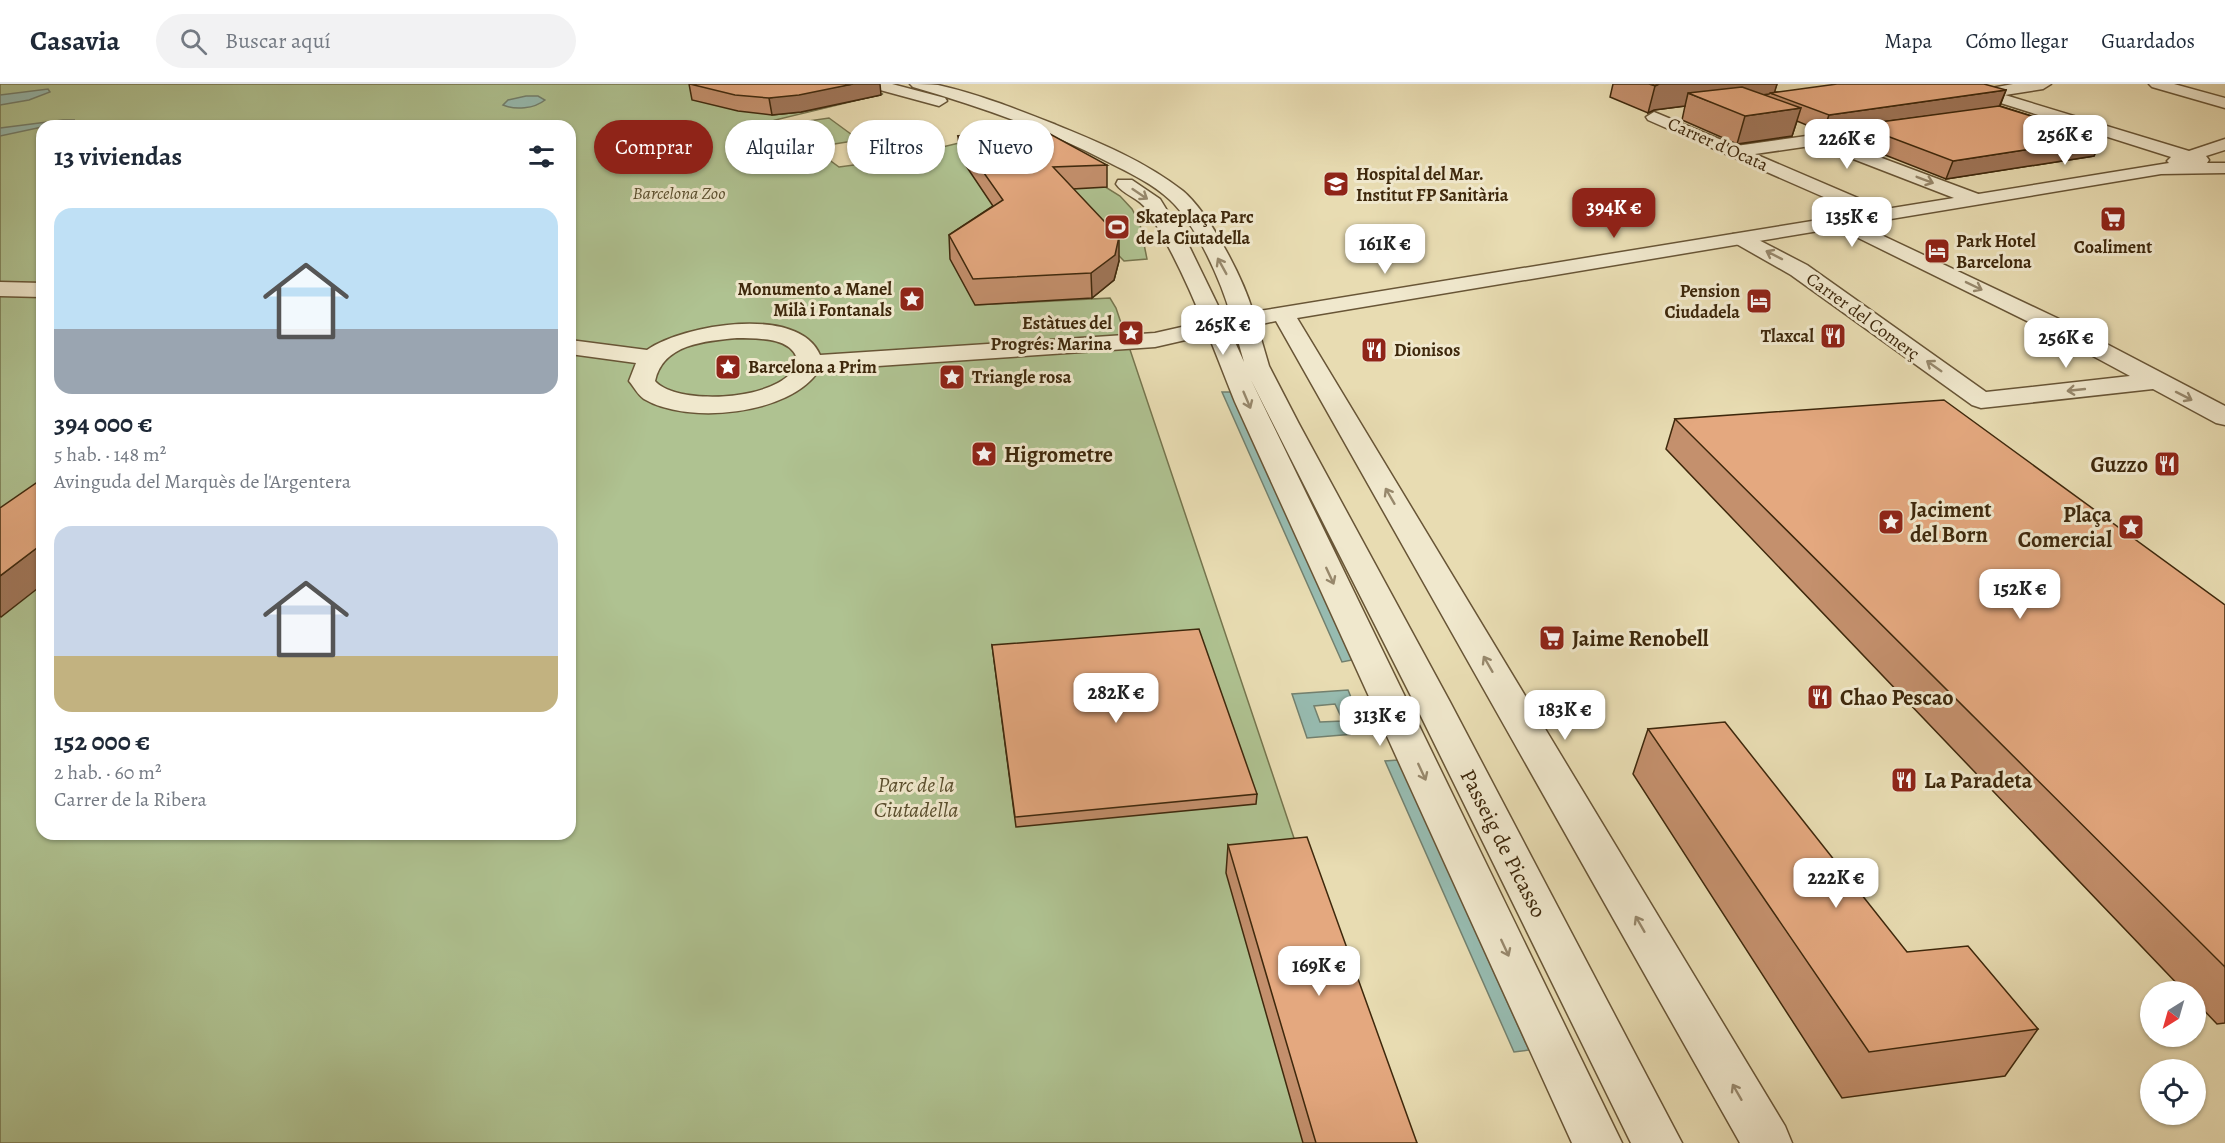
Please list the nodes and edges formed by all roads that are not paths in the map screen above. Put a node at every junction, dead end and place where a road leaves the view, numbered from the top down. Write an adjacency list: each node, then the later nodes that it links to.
1 (874, 84): 28 (street, one-way to 28)
2 (918, 84): 28 (street, one-way to 2)
3 (1955, 84): 6 (street)
4 (2043, 84): 6 (street)
5 (2157, 84): 7 (street)
6 (1984, 93): 8 (street)
7 (2225, 103)
8 (2035, 109): 10 (street); 18 (street)
9 (1688, 112): 17 (street, Carrer d'Ocata)
10 (1996, 114)
11 (1835, 120): 14 (street)
12 (1911, 126): 14 (street)
13 (1790, 128): 15 (street)
14 (1867, 132): 15 (street)
15 (1820, 140): 17 (street); 21 (street, one-way to 21)
16 (2225, 144): 18 (street)
17 (1733, 152): 22 (street, Carrer d'Ocata)
18 (2186, 156): 19 (street); 20 (street)
19 (2225, 168): 20 (street)
20 (2161, 169): 21 (street)
21 (1974, 199): 22 (street)
22 (1881, 215): 23 (street)
23 (1839, 221): 24 (street); 32 (street, one-way to 32)
24 (1740, 238): 27 (street); 32 (street, Carrer del Comerç, one-way to 24)
25 (0, 289): 26 (street)
26 (36, 290)
27 (1283, 313): 28 (street); 36 (street, one-way to 27)
28 (1238, 333): 31 (street); 34 (street, one-way to 34); 35 (street, Passeig de Picasso)
29 (576, 348): 30 (street)
30 (652, 358): 31 (street); 31 (street)
31 (810, 363)
32 (2155, 381): 33 (street, one-way to 33)
33 (2225, 417)
34 (1597, 1143)
35 (1657, 1143)
36 (1767, 1143)

